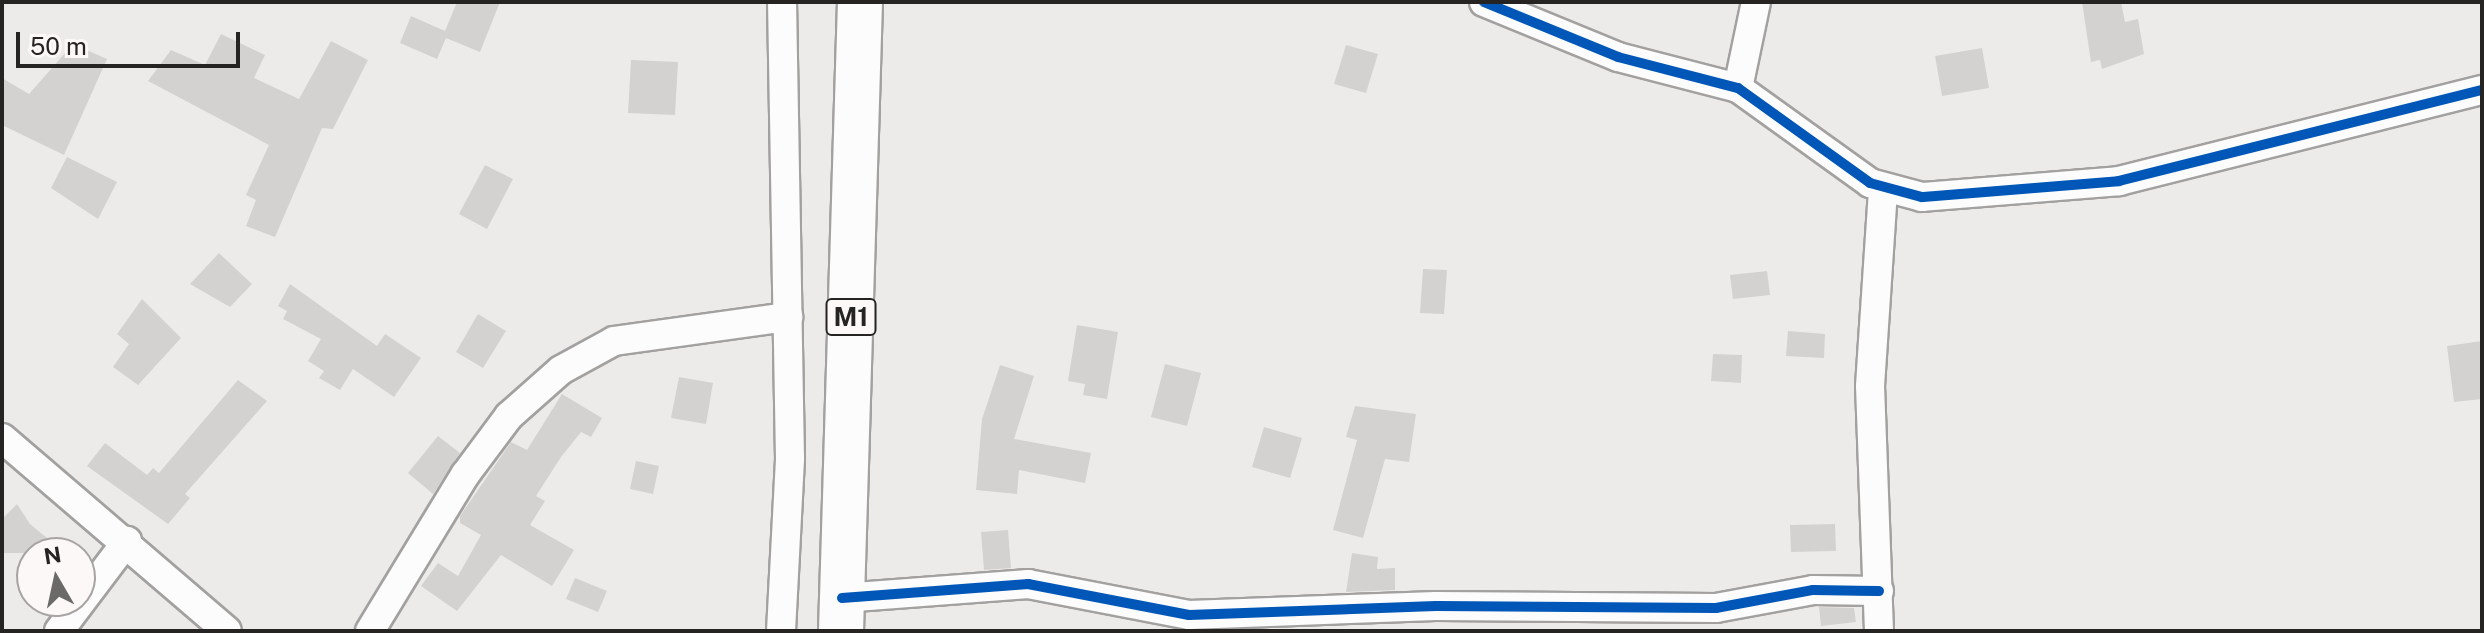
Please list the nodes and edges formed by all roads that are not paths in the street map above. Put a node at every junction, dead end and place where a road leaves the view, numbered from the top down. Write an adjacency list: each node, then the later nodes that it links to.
1 (782, 2): 8 (street)
2 (860, 2): 12 (highway, M1)
3 (1484, 2): 5 (street)
4 (1756, 2): 5 (street)
5 (1738, 88): 7 (street)
6 (2482, 90): 7 (street)
7 (1883, 189): 11 (street)
8 (788, 317): 15 (street); 16 (street)
9 (2, 438): 10 (street)
10 (127, 541): 13 (street); 14 (street)
11 (1879, 591): 12 (street); 17 (street)
12 (841, 615)
13 (59, 631)
14 (227, 631)
15 (370, 631)
16 (781, 631)
17 (1879, 631)

